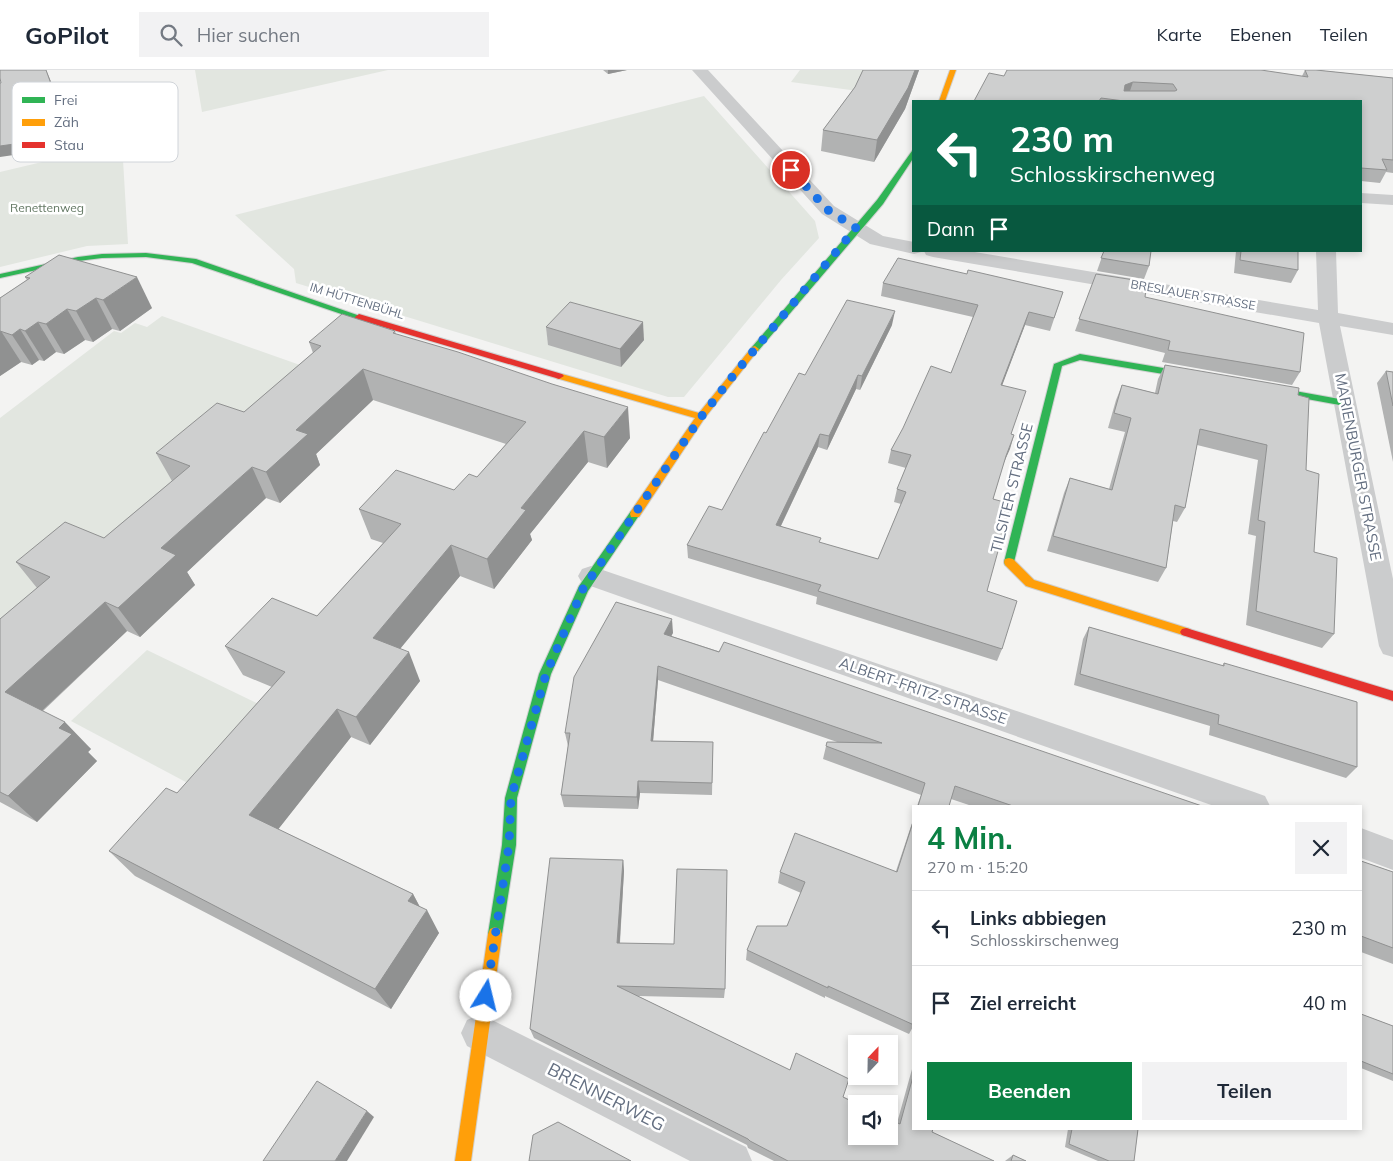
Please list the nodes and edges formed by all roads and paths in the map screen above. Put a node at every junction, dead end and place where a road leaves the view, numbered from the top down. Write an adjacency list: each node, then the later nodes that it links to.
1 (700, 70): 7 (street)
2 (953, 70): 3 (street)
3 (942, 100)
4 (912, 155): 7 (street)
5 (1362, 198): 6 (street)
6 (1393, 200)
7 (856, 228): 8 (street); 17 (street)
8 (912, 248)
9 (939, 252): 12 (street, BRESLAUER STRASSE)
10 (1326, 252): 12 (street, MARIENBURGER STRASSE)
11 (0, 276): 17 (street, IM HÜTTENBÜHL)
12 (1328, 318): 13 (street, BRESLAUER STRASSE); 16 (street, MARIENBURGER STRASSE)
13 (1393, 329)
14 (1208, 379): 21 (street, TILSITER STRASSE)
15 (1247, 386): 16 (street)
16 (1345, 403): 19 (street, MARIENBURGER STRASSE)
17 (701, 417): 18 (street)
18 (591, 576): 22 (street, ALBERT-FRITZ-STRASSE); 25 (street)
19 (1388, 590): 20 (street, MARIENBURGER STRASSE)
20 (1393, 646)
21 (1393, 696)
22 (1251, 805)
23 (1362, 844): 24 (street)
24 (1393, 854)
25 (480, 1033): 26 (street); 27 (street, BRENNERWEG)
26 (463, 1161)
27 (732, 1161)

